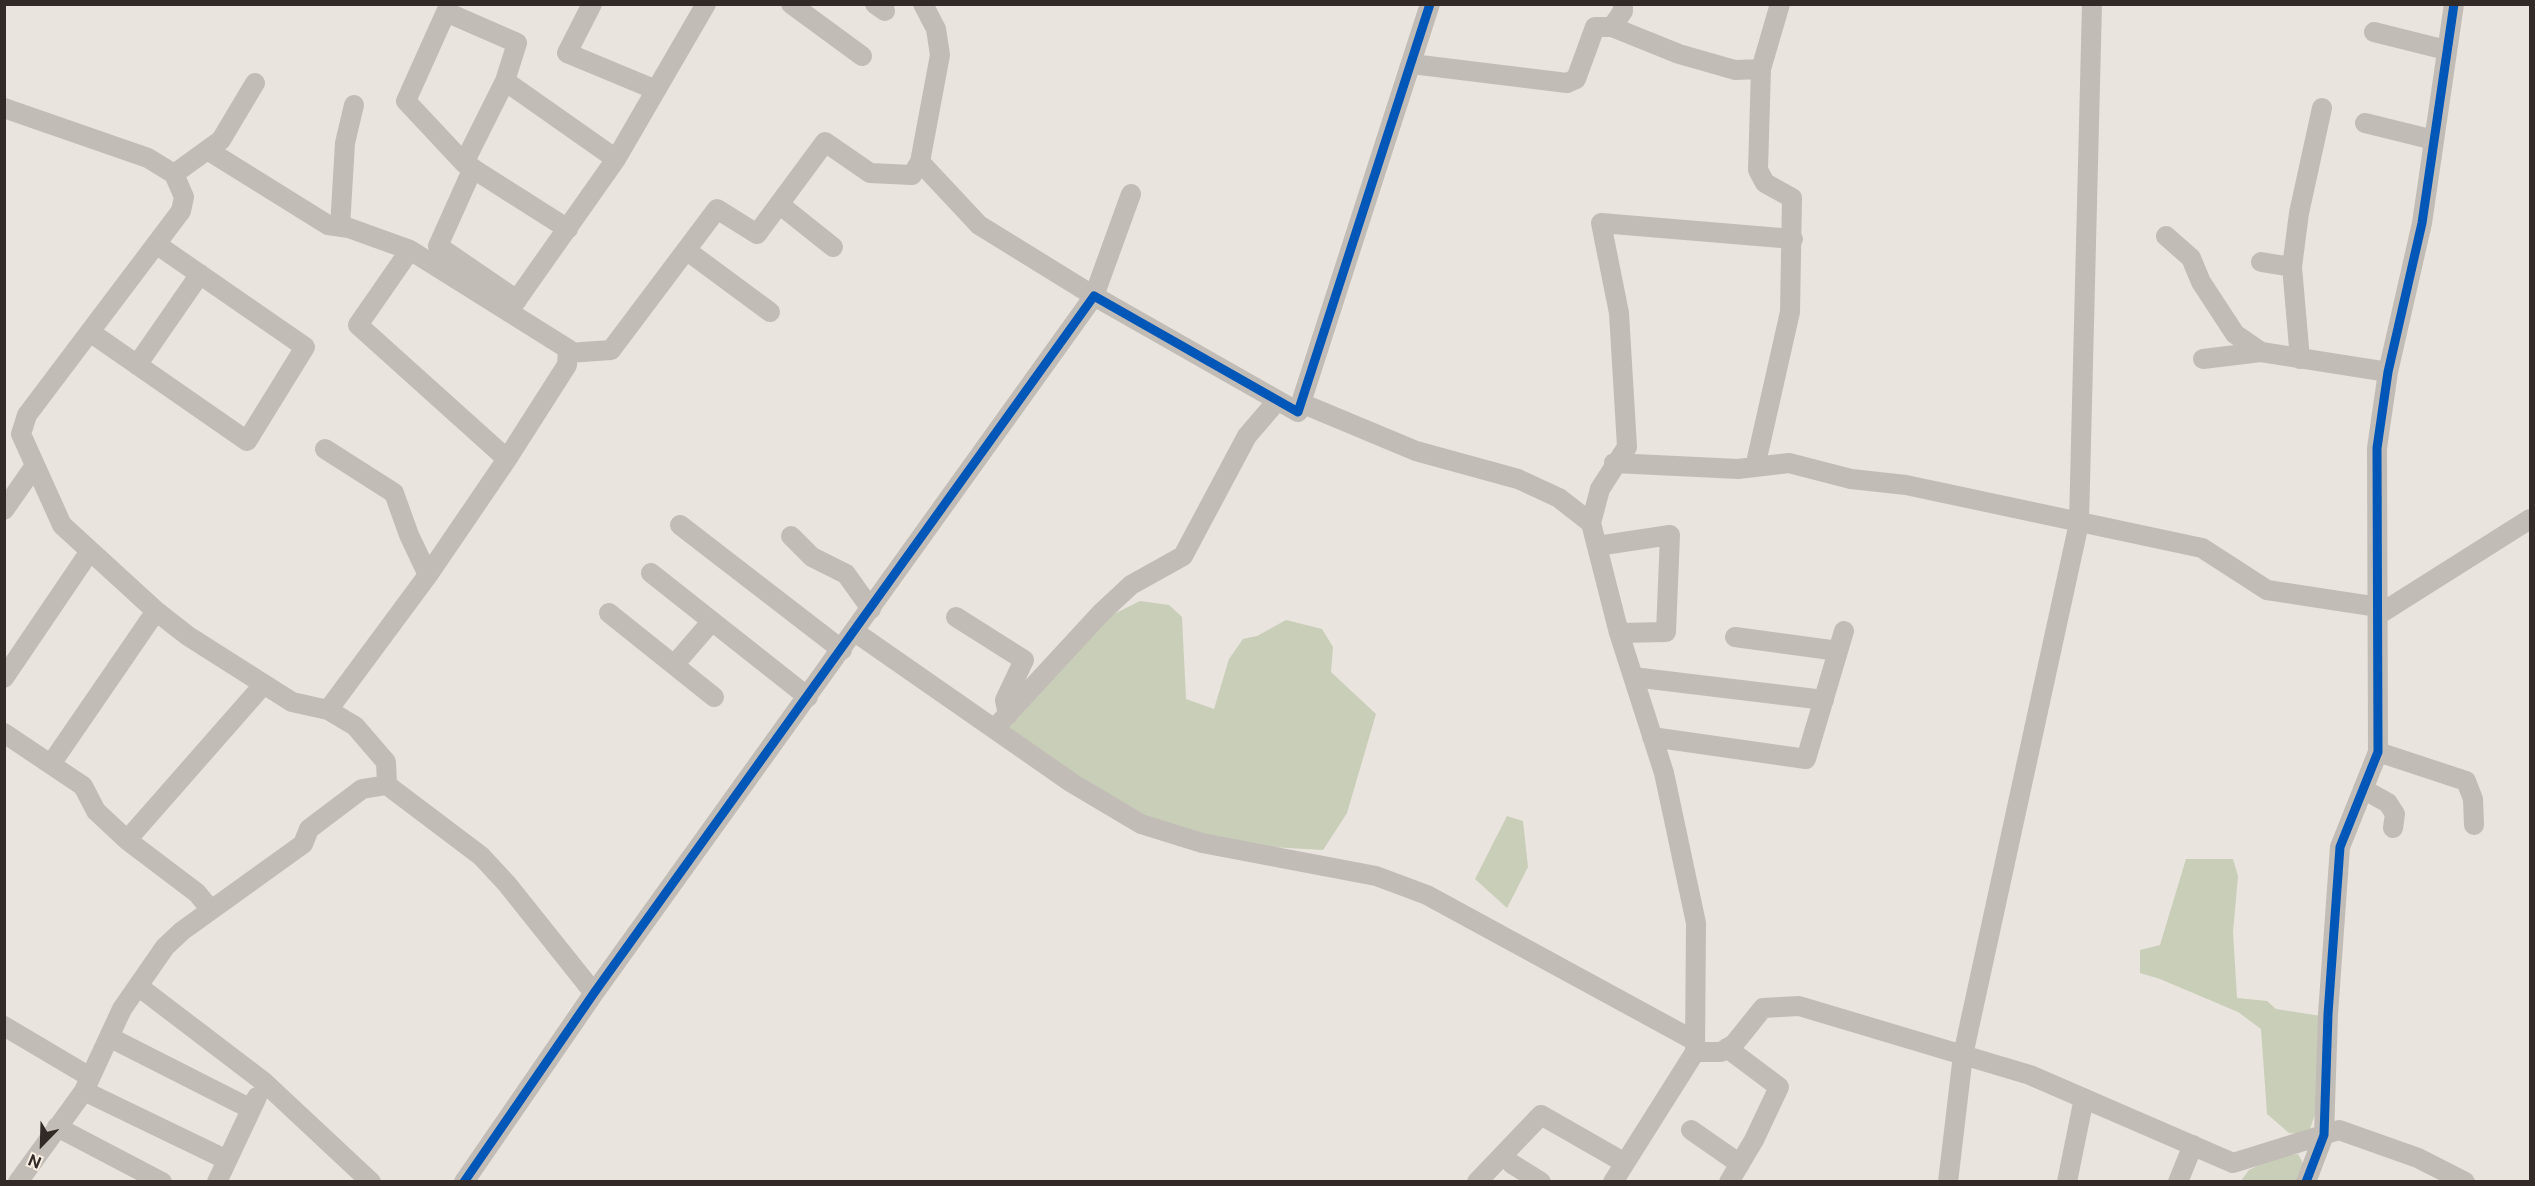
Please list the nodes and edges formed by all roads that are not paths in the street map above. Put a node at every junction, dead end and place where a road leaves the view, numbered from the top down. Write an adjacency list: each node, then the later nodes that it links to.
1 (592, 4): 18 (street)
2 (706, 4): 18 (street)
3 (923, 4): 26 (street)
4 (1431, 4): 14 (street)
5 (1623, 4): 10 (street)
6 (1780, 4): 15 (street)
7 (2092, 4): 61 (street)
8 (2454, 4): 12 (street)
9 (803, 8): 13 (street)
10 (1612, 27): 14 (street); 15 (street)
11 (2374, 32): 12 (street)
12 (2446, 50): 23 (street)
13 (862, 56)
14 (1412, 64): 53 (street)
15 (1761, 69): 34 (street)
16 (505, 81): 25 (street); 27 (street); 27 (street)
17 (255, 83): 24 (street)
18 (656, 90): 25 (street)
19 (354, 105): 31 (street)
20 (4, 108): 28 (street)
21 (2322, 108): 40 (street)
22 (2365, 123): 23 (street)
23 (2434, 140): 51 (street)
24 (209, 151): 28 (street); 31 (street)
25 (616, 159): 32 (street)
26 (920, 162): 30 (street); 42 (street)
27 (468, 166): 32 (street); 43 (street)
28 (174, 174): 35 (street)
29 (1131, 194): 42 (street)
30 (779, 204): 36 (street); 38 (street)
31 (340, 227): 37 (street)
32 (568, 229): 43 (street)
33 (2166, 236): 46 (street)
34 (1793, 239): 56 (street); 58 (street)
35 (156, 244): 41 (street); 45 (street)
36 (833, 247)
37 (410, 250): 43 (street); 55 (street)
38 (686, 250): 44 (street); 47 (street)
39 (2261, 262): 40 (street)
40 (2292, 267): 49 (street)
41 (200, 274): 50 (street); 50 (street)
42 (1094, 296): 52 (street); 69 (street)
43 (513, 306): 47 (street)
44 (770, 312)
45 (90, 332): 50 (street); 57 (street)
46 (2261, 352): 48 (street); 49 (street)
47 (568, 353): 55 (street)
48 (2203, 359)
49 (2300, 359): 51 (street)
50 (137, 365)
51 (2388, 372): 71 (street)
52 (1277, 401): 53 (street); 89 (street)
53 (1301, 403): 62 (street)
54 (325, 449): 68 (street)
55 (507, 459): 68 (street)
56 (1614, 463): 58 (street); 62 (street)
57 (34, 466): 59 (street); 66 (street)
58 (1755, 467): 61 (street)
59 (4, 510)
60 (2530, 519): 71 (street)
61 (2079, 522): 71 (street); 107 (street)
62 (1592, 523): 65 (street)
63 (680, 525): 79 (street)
64 (790, 536): 69 (street)
65 (1597, 546): 77 (street); 77 (street)
66 (90, 551): 70 (street); 83 (street)
67 (651, 573): 74 (street)
68 (428, 575): 88 (street)
69 (871, 609): 76 (street)
70 (156, 611): 84 (street); 94 (street)
71 (2378, 611): 93 (street)
72 (609, 613): 81 (street)
73 (956, 616): 89 (street)
74 (712, 621): 81 (street); 86 (street)
75 (1844, 631): 80 (street)
76 (855, 632): 79 (street); 90 (street)
77 (1619, 633): 82 (street)
78 (1734, 637): 80 (street)
79 (842, 650): 86 (street)
80 (1838, 651): 87 (street)
81 (674, 665): 85 (street)
82 (1633, 677): 87 (street); 92 (street)
83 (4, 678)
84 (264, 684): 88 (street); 99 (street)
85 (714, 697)
86 (808, 698): 102 (street)
87 (1824, 700): 92 (street)
88 (328, 710): 95 (street)
89 (1008, 715): 90 (street)
90 (994, 729): 105 (street)
91 (4, 733): 94 (street)
92 (1652, 737): 105 (street)
93 (2378, 752): 96 (street); 97 (street)
94 (51, 764): 99 (street)
95 (387, 785): 100 (street); 102 (street)
96 (2363, 789): 98 (street); 114 (street)
97 (2474, 825)
98 (2393, 828)
99 (126, 840): 100 (street)
100 (211, 910): 101 (street)
101 (138, 986): 104 (street); 108 (street)
102 (594, 993): 124 (street)
103 (4, 1026): 109 (street)
104 (108, 1037): 109 (street); 111 (street)
105 (1695, 1046): 106 (street); 117 (street)
106 (1727, 1048): 107 (street); 119 (street)
107 (1963, 1055): 110 (street); 129 (street)
108 (264, 1082): 111 (street); 123 (street)
109 (87, 1084): 112 (street); 116 (street)
110 (2084, 1098): 115 (street); 130 (street)
111 (251, 1109): 116 (street)
112 (57, 1127): 120 (street); 121 (street)
113 (1691, 1130): 119 (street)
114 (2324, 1135): 115 (street); 132 (street); 133 (street)
115 (2193, 1145): 131 (street)
116 (227, 1160): 122 (street)
117 (1625, 1163): 125 (street); 127 (street)
118 (1512, 1164): 126 (street)
119 (1740, 1164): 128 (street)
120 (18, 1182)
121 (162, 1182)
122 (217, 1182)
123 (371, 1182)
124 (464, 1182)
125 (1477, 1182)
126 (1542, 1182)
127 (1613, 1182)
128 (1729, 1182)
129 (1948, 1182)
130 (2067, 1182)
131 (2178, 1182)
132 (2306, 1182)
133 (2464, 1182)

